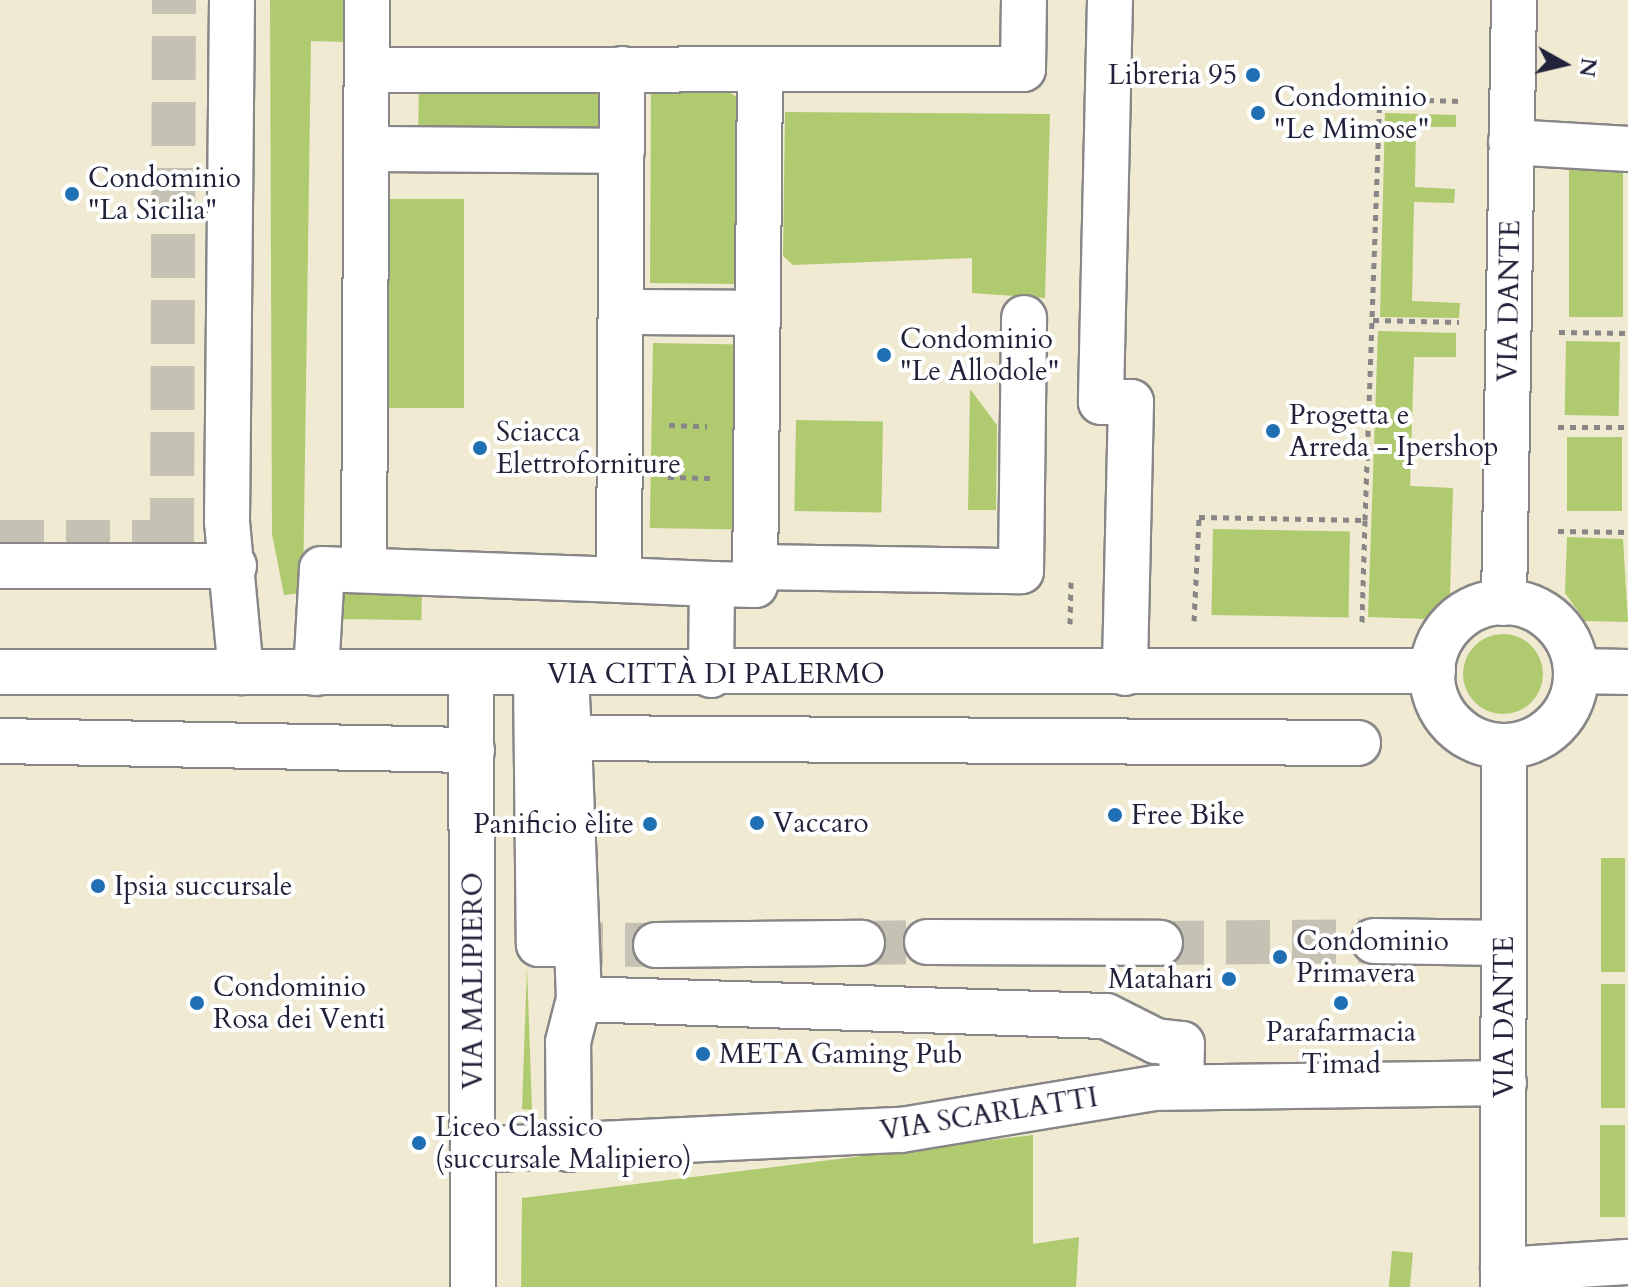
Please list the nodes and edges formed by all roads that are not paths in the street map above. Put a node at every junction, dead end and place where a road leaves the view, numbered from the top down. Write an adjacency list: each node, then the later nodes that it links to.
1 (232, 0): 17 (street)
2 (367, 0): 8 (street)
3 (1024, 0): 7 (street)
4 (1110, 0): 29 (street)
5 (1514, 0): 9 (street, VIA DANTE)
6 (622, 69): 7 (street); 8 (street); 12 (street)
7 (760, 69): 14 (street)
8 (367, 70): 10 (street)
9 (1511, 142): 11 (street); 22 (street, VIA DANTE)
10 (366, 149): 12 (street); 19 (street)
11 (1628, 149)
12 (622, 151): 13 (street)
13 (621, 312): 14 (street); 20 (street)
14 (757, 313): 18 (street)
15 (1024, 318): 18 (street)
16 (0, 566): 17 (street)
17 (234, 566): 26 (street)
18 (756, 567): 21 (street)
19 (364, 570): 20 (street); 28 (street)
20 (619, 580): 21 (street)
21 (712, 584): 32 (street)
22 (1504, 603): 23 (street); 24 (street)
23 (1433, 671): 29 (street, VIA CITTÀ DI PALERMO); 36 (street)
24 (1576, 671): 27 (street); 36 (street)
25 (0, 672): 26 (street, VIA CITTÀ DI PALERMO)
26 (241, 672): 28 (street, VIA CITTÀ DI PALERMO)
27 (1628, 672)
28 (316, 673): 30 (street, VIA CITTÀ DI PALERMO)
29 (1125, 673): 32 (street, VIA CITTÀ DI PALERMO)
30 (471, 675): 31 (street, VIA CITTÀ DI PALERMO); 37 (street, VIA MALIPIERO)
31 (551, 675): 32 (street, VIA CITTÀ DI PALERMO); 33 (street); 43 (street)
32 (711, 675)
33 (569, 738): 35 (street); 45 (street)
34 (0, 741): 37 (street)
35 (1358, 743)
36 (1504, 746): 42 (street, VIA DANTE)
37 (472, 750): 49 (street, VIA MALIPIERO)
38 (1374, 941): 42 (street)
39 (927, 942): 41 (street)
40 (862, 943): 44 (street)
41 (1160, 943)
42 (1503, 943): 46 (street, VIA DANTE)
43 (559, 944)
44 (656, 945)
45 (579, 999): 47 (street); 48 (street)
46 (1504, 1083): 47 (street, VIA SCARLATTI); 51 (street, VIA DANTE)
47 (1181, 1087): 48 (street, VIA SCARLATTI)
48 (569, 1149): 49 (street, VIA SCARLATTI)
49 (473, 1150): 52 (street, VIA MALIPIERO)
50 (1628, 1262): 51 (street)
51 (1503, 1278)
52 (473, 1287)

